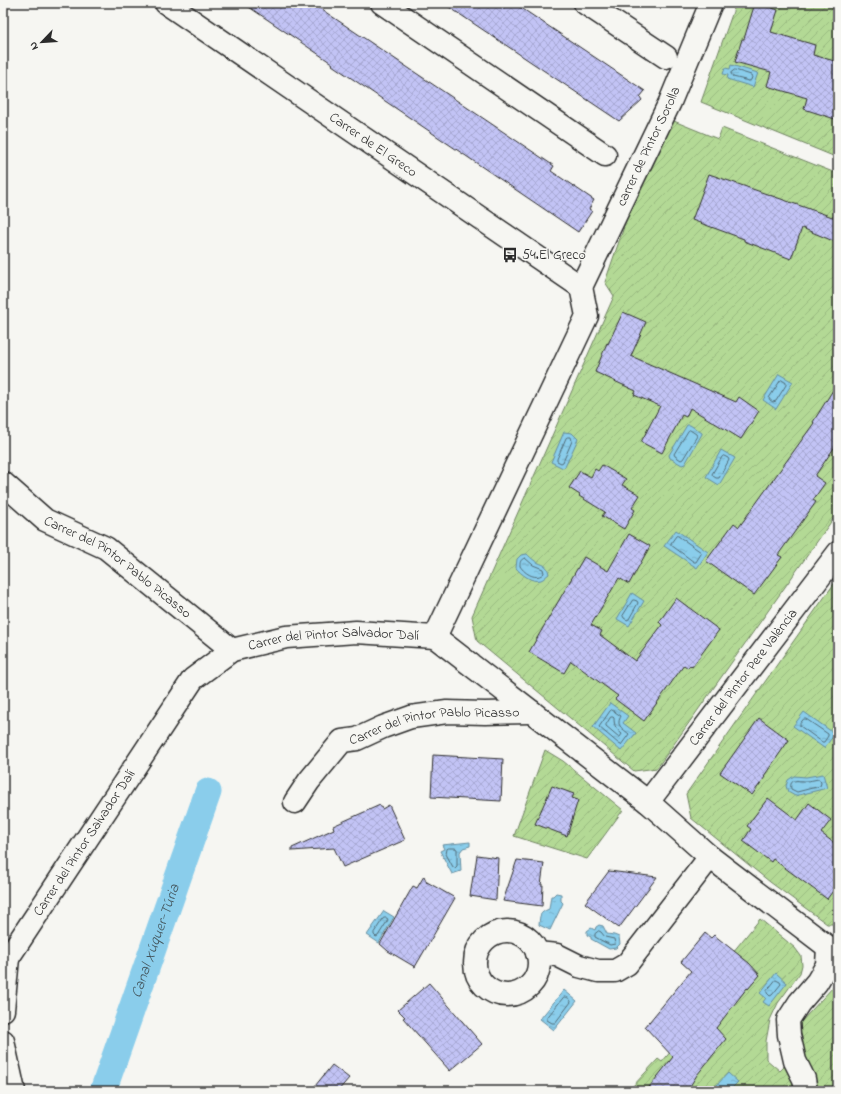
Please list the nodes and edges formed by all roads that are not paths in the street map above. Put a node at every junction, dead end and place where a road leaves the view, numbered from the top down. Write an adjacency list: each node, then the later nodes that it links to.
1 (166, 3): 7 (street, Carrer de El Greco)
2 (382, 3): 6 (street)
3 (585, 3): 5 (street)
4 (711, 3): 7 (street, carrer de Pintor Sorolla)
5 (666, 57)
6 (605, 155)
7 (581, 287): 10 (street, Carrer del Pintor Salvador Dalí)
8 (3, 483): 11 (street, Carrer del Pintor Pablo Picasso)
9 (838, 553): 14 (street, Carrer del Pintor Pere València)
10 (435, 637): 11 (street, Carrer del Pintor Salvador Dalí); 12 (street, Carrer del Pintor Pablo Picasso)
11 (232, 650): 18 (street, Carrer del Pintor Salvador Dalí)
12 (532, 712): 13 (street, Carrer del Pintor Pablo Picasso); 14 (street, Carrer del Pintor Pablo Picasso)
13 (295, 802)
14 (648, 802): 15 (street, Carrer del Pintor Pablo Picasso)
15 (710, 857): 16 (street, Carrer del Pintor Pablo Picasso); 17 (street)
16 (835, 946): 22 (street)
17 (537, 953)
18 (5, 960): 19 (street, Carrer del Pintor Salvador Dalí)
19 (3, 1010)
20 (3, 1041): 21 (street)
21 (14, 1091)
22 (806, 1091)

